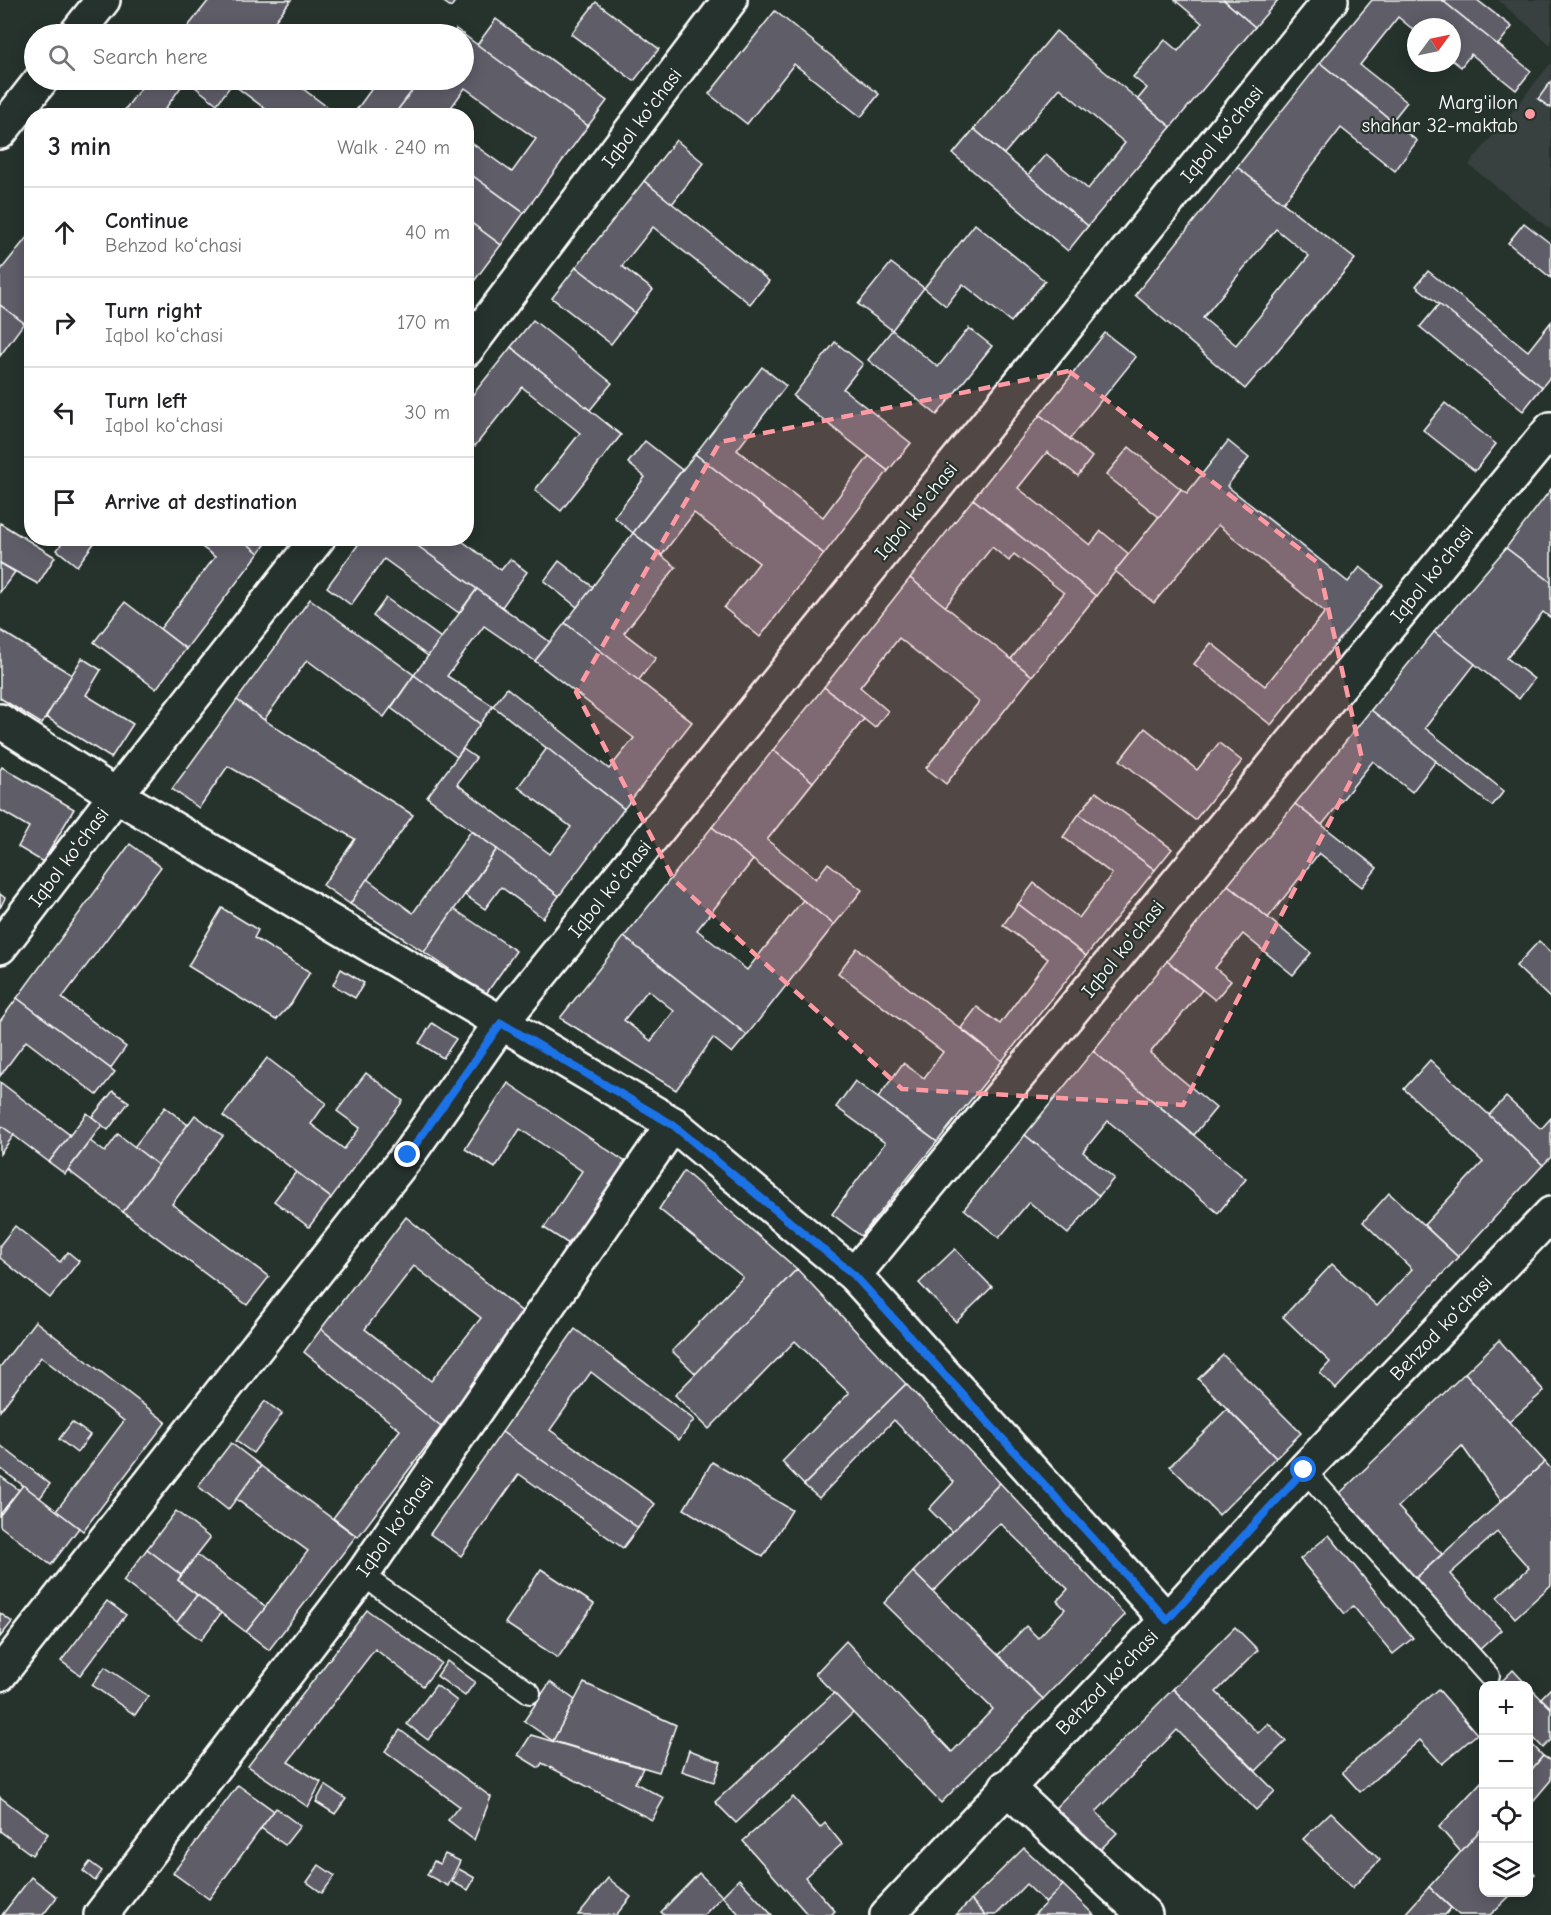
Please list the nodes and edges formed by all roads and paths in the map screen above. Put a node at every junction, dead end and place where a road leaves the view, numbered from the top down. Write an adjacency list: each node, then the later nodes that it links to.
1 (103, 0): 4 (street)
2 (730, 0): 7 (street, Iqbol koʻchasi)
3 (1331, 0): 13 (street, Iqbol koʻchasi)
4 (84, 24)
5 (33, 90): 6 (street)
6 (0, 132)
7 (474, 339)
8 (1551, 429): 16 (street, Iqbol koʻchasi)
9 (312, 546): 11 (street, Iqbol koʻchasi)
10 (0, 720): 11 (street, Iqbol koʻchasi)
11 (116, 795): 12 (street, Iqbol koʻchasi); 13 (street, Iqbol koʻchasi)
12 (0, 946)
13 (501, 1023): 14 (street, Iqbol koʻchasi); 20 (street, Iqbol koʻchasi)
14 (673, 1125): 16 (street, Iqbol koʻchasi); 18 (street, Iqbol koʻchasi)
15 (1551, 1214): 17 (street, Behzod koʻchasi)
16 (854, 1275): 19 (street, Iqbol koʻchasi)
17 (1304, 1470): 19 (street, Behzod koʻchasi); 21 (lane)
18 (362, 1575): 22 (lane); 24 (street, Iqbol koʻchasi)
19 (1167, 1620): 23 (street, Behzod koʻchasi)
20 (0, 1674)
21 (1489, 1676)
22 (530, 1693)
23 (1006, 1787): 25 (street, Behzod koʻchasi); 26 (street)
24 (101, 1915)
25 (887, 1915)
26 (1145, 1915)

